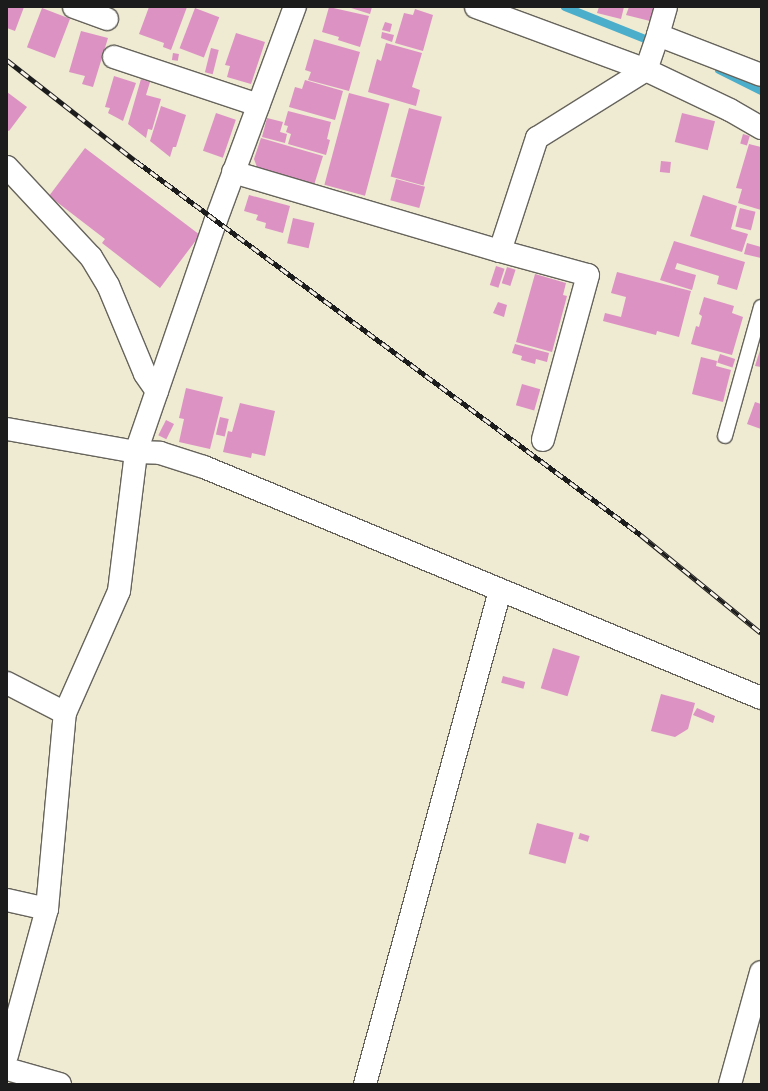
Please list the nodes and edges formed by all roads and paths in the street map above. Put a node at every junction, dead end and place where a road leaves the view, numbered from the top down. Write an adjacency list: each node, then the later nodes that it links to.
1 (74, 7): 5 (street)
2 (295, 7): 10 (street)
3 (476, 7): 8 (street)
4 (666, 7): 6 (street)
5 (107, 19)
6 (658, 35): 8 (street); 9 (street)
7 (114, 57): 10 (street)
8 (646, 70): 11 (street); 14 (street)
9 (761, 75)
10 (258, 105): 13 (street)
11 (761, 128)
12 (7, 167): 16 (street)
13 (233, 172): 14 (street); 16 (street)
14 (500, 250): 19 (street)
15 (761, 307): 18 (lane)
16 (157, 391): 20 (street)
17 (7, 429): 20 (street)
18 (725, 436)
19 (543, 440)
20 (136, 452): 21 (street); 24 (street)
21 (500, 591): 23 (street); 31 (street)
22 (7, 683): 24 (street)
23 (761, 698)
24 (65, 714): 26 (street)
25 (7, 900): 26 (street)
26 (47, 909): 28 (street)
27 (761, 972): 32 (street)
28 (7, 1055)
29 (7, 1069): 30 (street)
30 (60, 1084)
31 (365, 1084)
32 (730, 1084)

